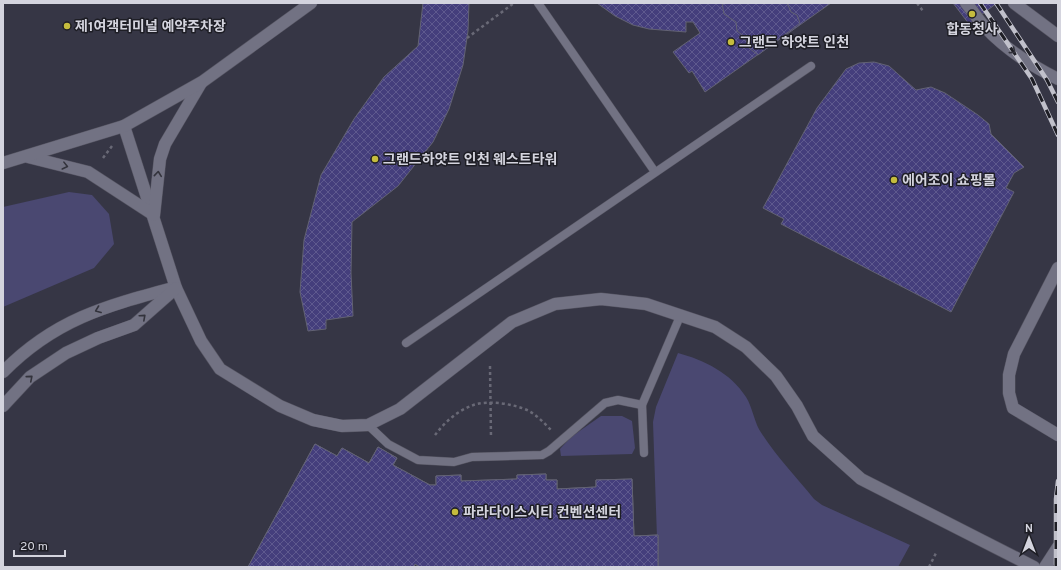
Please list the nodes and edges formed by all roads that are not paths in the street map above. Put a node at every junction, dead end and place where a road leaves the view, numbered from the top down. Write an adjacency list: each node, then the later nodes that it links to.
1 (311, 3): 8 (street)
2 (538, 3): 12 (lane)
3 (966, 3): 7 (street, one-way to 7)
4 (1014, 3): 5 (street)
5 (1058, 36)
6 (810, 66): 12 (lane)
7 (1058, 79)
8 (202, 82): 9 (street); 13 (street, one-way to 8)
9 (124, 126): 10 (street); 13 (street)
10 (27, 157): 11 (street); 13 (street, one-way to 13)
11 (3, 163)
12 (655, 172): 17 (lane)
13 (154, 215): 15 (street)
14 (1058, 268): 22 (street)
15 (176, 288): 18 (street, one-way to 18); 20 (street, one-way to 15); 21 (street)
16 (681, 314): 19 (lane); 21 (street); 25 (street)
17 (406, 343)
18 (3, 372)
19 (642, 405): 21 (lane); 23 (lane)
20 (3, 406)
21 (368, 425)
22 (1058, 435)
23 (644, 453)
24 (1058, 547): 26 (street)
25 (1034, 567)
26 (1045, 567)

